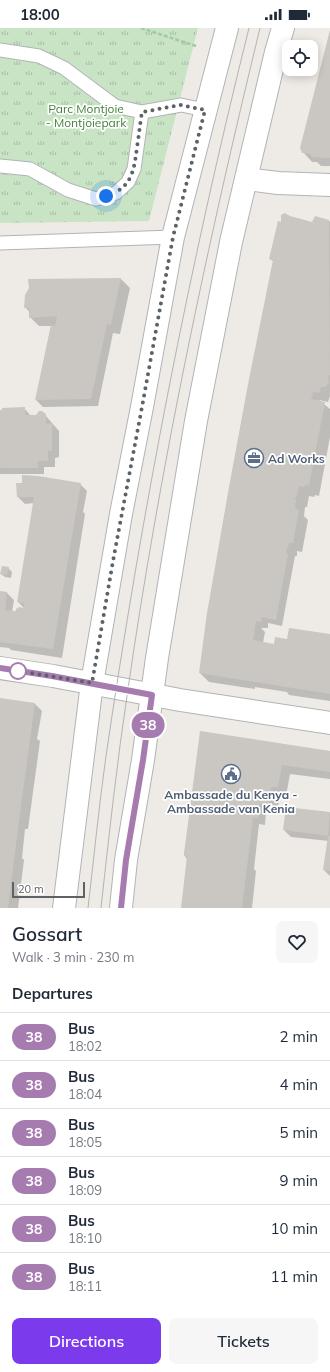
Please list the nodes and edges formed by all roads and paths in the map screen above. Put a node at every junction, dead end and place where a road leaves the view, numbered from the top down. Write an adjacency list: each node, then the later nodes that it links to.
1 (141, 28): 4 (path)
2 (227, 28): 6 (main road)
3 (283, 28): 9 (main road)
4 (196, 46)
5 (0, 50): 7 (lane)
6 (205, 110): 7 (lane); 11 (main road)
7 (142, 112): 8 (lane)
8 (0, 166)
9 (246, 179): 10 (main road); 15 (main road)
10 (330, 185)
11 (173, 237): 12 (lane); 14 (main road)
12 (0, 243)
13 (0, 668): 14 (main road)
14 (92, 683): 15 (main road); 17 (main road)
15 (152, 695): 16 (main road); 18 (main road)
16 (330, 723)
17 (64, 908)
18 (121, 908)

